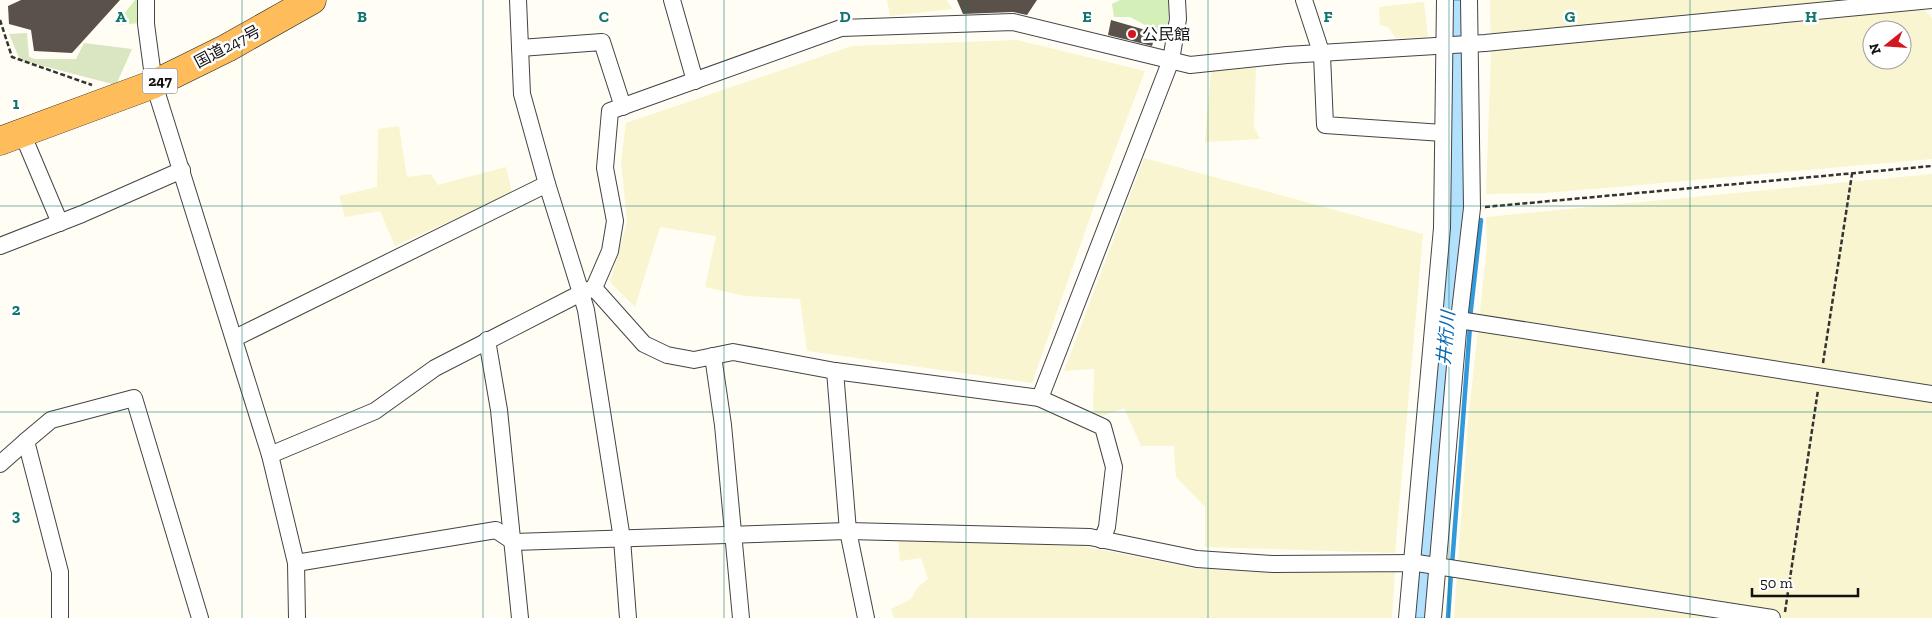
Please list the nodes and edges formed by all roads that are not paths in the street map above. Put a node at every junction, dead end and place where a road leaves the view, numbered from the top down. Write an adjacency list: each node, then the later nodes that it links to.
1 (146, 0): 16 (street)
2 (312, 0): 16 (highway, 国道247号 / 247)
3 (518, 0): 12 (street)
4 (672, 0): 15 (street)
5 (1177, 0): 14 (street)
6 (1304, 0): 13 (street)
7 (1445, 0): 11 (street)
8 (1469, 0): 10 (street)
9 (1932, 0): 10 (street)
10 (1468, 44): 11 (street); 25 (street)
11 (1444, 46): 13 (street); 18 (street)
12 (520, 48): 17 (street); 21 (street)
13 (1322, 55): 14 (street); 18 (street)
14 (1171, 60): 15 (street); 31 (street)
15 (695, 81): 17 (street)
16 (154, 84): 19 (highway, 国道247号 / 247); 20 (street)
17 (623, 107): 24 (street)
18 (1443, 133): 41 (street)
19 (11, 137): 22 (street)
20 (182, 170): 22 (street); 26 (street)
21 (547, 184): 24 (street); 26 (street)
22 (60, 223): 23 (street)
23 (0, 246)
24 (588, 290): 27 (street); 28 (street); 37 (street)
25 (1459, 320): 30 (street); 42 (street)
26 (235, 338): 33 (street)
27 (487, 340): 33 (street); 39 (street)
28 (713, 356): 29 (street); 36 (street)
29 (835, 371): 31 (street); 35 (street)
30 (1932, 394)
31 (1037, 397): 38 (street)
32 (26, 441): 34 (street); 43 (street); 44 (street)
33 (270, 455): 40 (street)
34 (0, 464)
35 (848, 531): 36 (street); 38 (street); 49 (street)
36 (732, 535): 37 (street); 48 (street)
37 (622, 539): 39 (street); 47 (street)
38 (1102, 540): 41 (street)
39 (514, 542): 40 (street); 46 (street)
40 (296, 563): 45 (street)
41 (1414, 563): 42 (street); 50 (street)
42 (1437, 567): 51 (street); 52 (street)
43 (60, 618)
44 (200, 618)
45 (297, 618)
46 (520, 618)
47 (628, 618)
48 (741, 618)
49 (866, 618)
50 (1407, 618)
51 (1433, 618)
52 (1772, 618)

